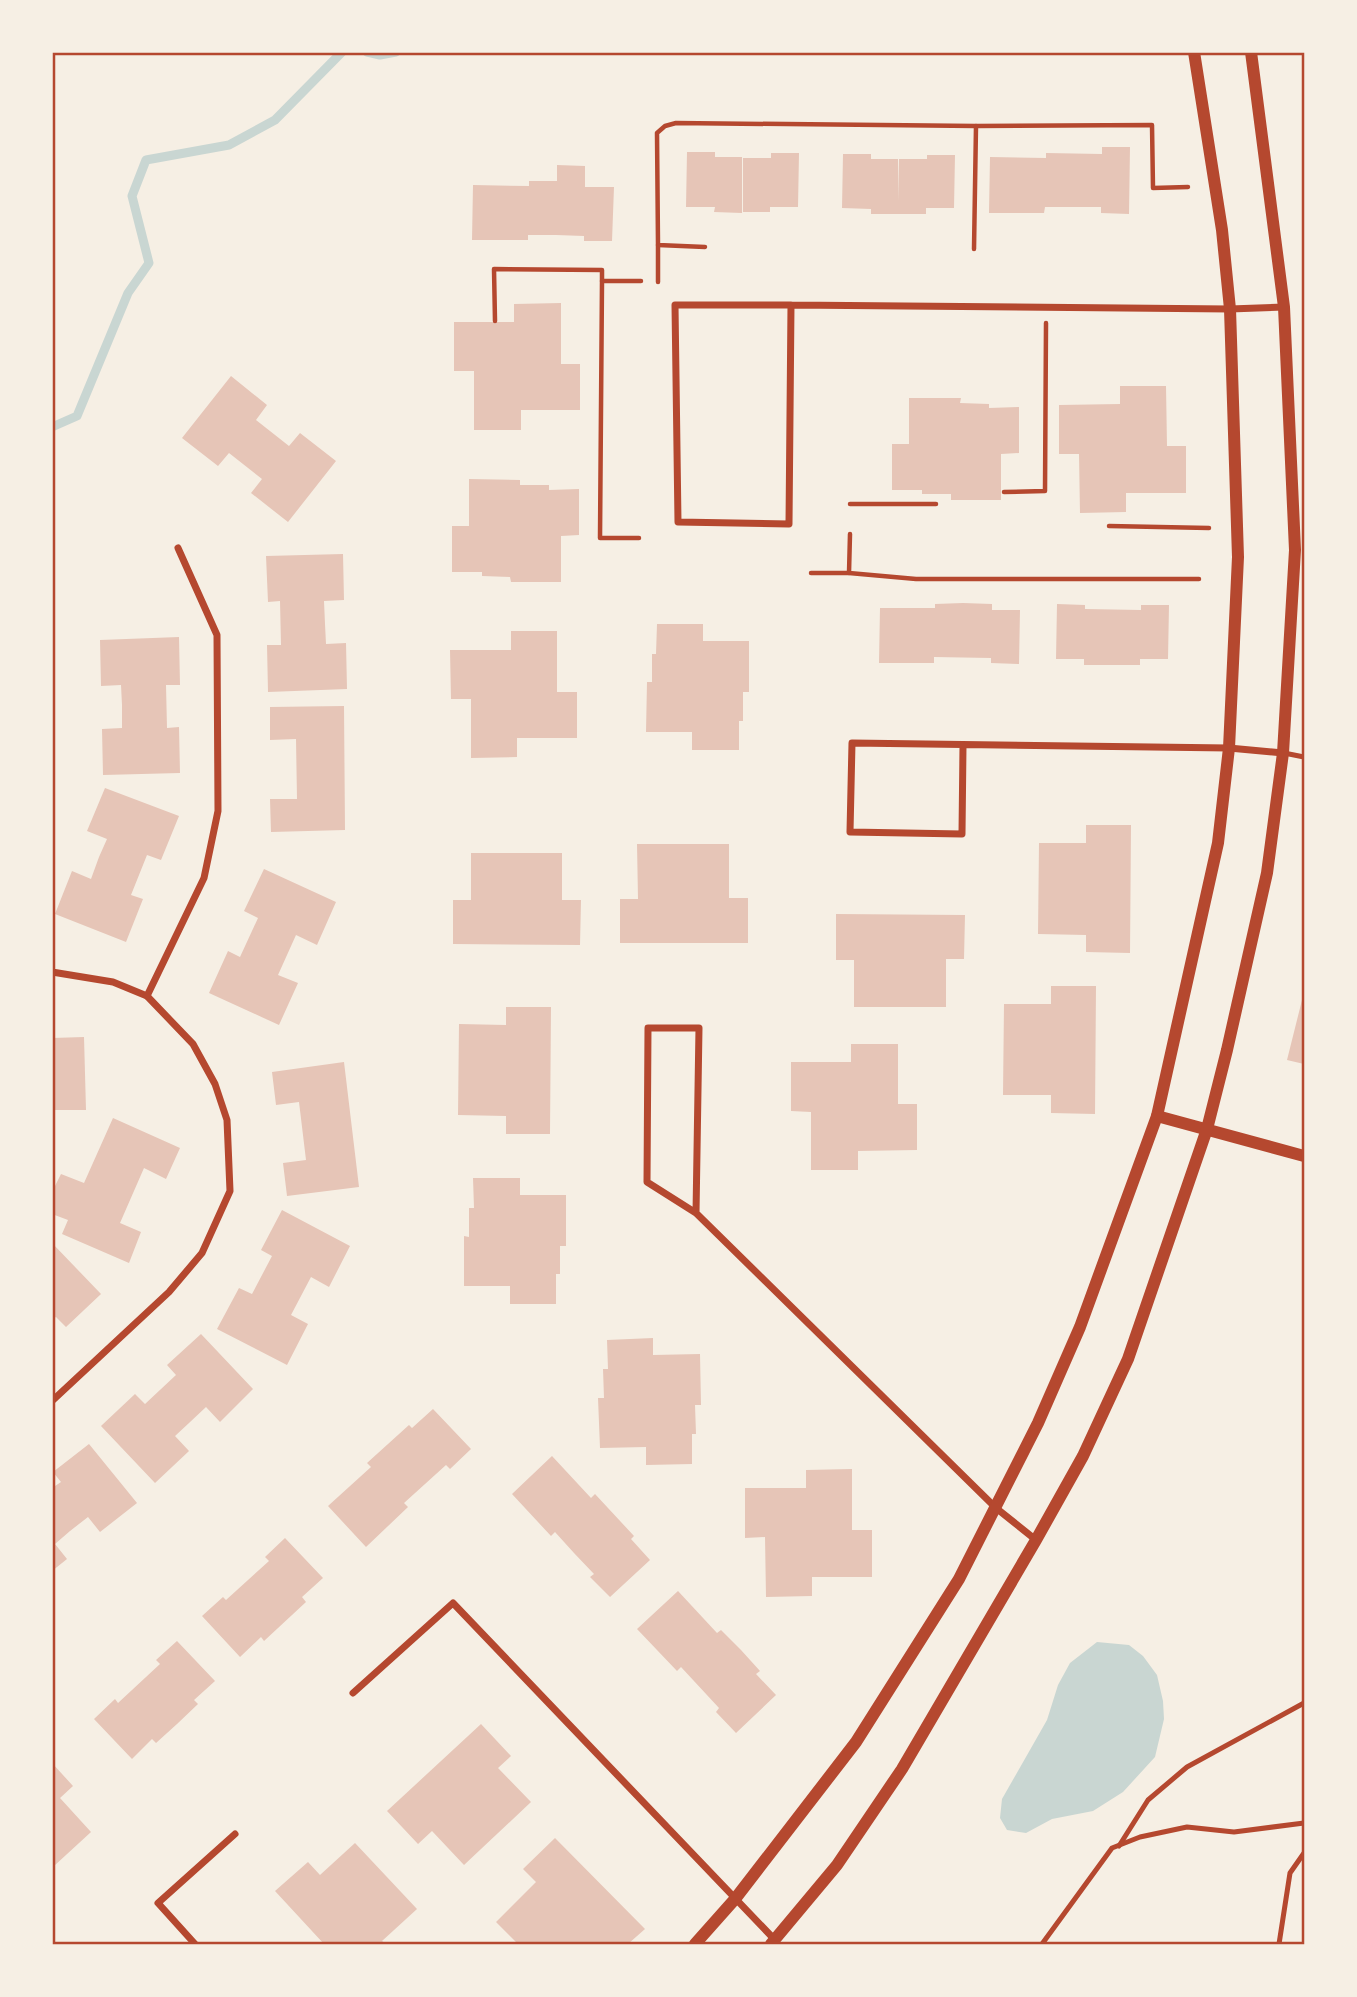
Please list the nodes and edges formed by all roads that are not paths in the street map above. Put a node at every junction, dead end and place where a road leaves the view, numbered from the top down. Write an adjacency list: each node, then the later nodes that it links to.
1 (1194, 52): 5 (street)
2 (1251, 52): 4 (street)
3 (791, 305): 3 (street); 5 (street)
4 (1284, 307): 5 (street); 9 (street)
5 (1230, 309): 8 (street)
6 (178, 548): 12 (street)
7 (963, 746): 7 (street); 8 (street)
8 (1229, 748): 9 (street); 13 (street)
9 (1283, 753): 10 (lane); 14 (street)
10 (1304, 757)
11 (52, 972): 12 (street)
12 (147, 996): 17 (street)
13 (1157, 1116): 14 (street); 18 (street)
14 (1207, 1129): 15 (street); 19 (street)
15 (1304, 1156)
16 (696, 1213): 16 (street); 18 (street)
17 (52, 1401)
18 (996, 1508): 19 (street); 26 (street)
19 (1037, 1539): 27 (street)
20 (353, 1693): 26 (street)
21 (1304, 1703): 24 (lane)
22 (1304, 1823): 24 (lane)
23 (235, 1834): 28 (street)
24 (1119, 1846): 30 (lane)
25 (1304, 1853): 31 (lane)
26 (735, 1899): 27 (street); 29 (street)
27 (773, 1942)
28 (195, 1944)
29 (695, 1944)
30 (1042, 1944)
31 (1279, 1944)

